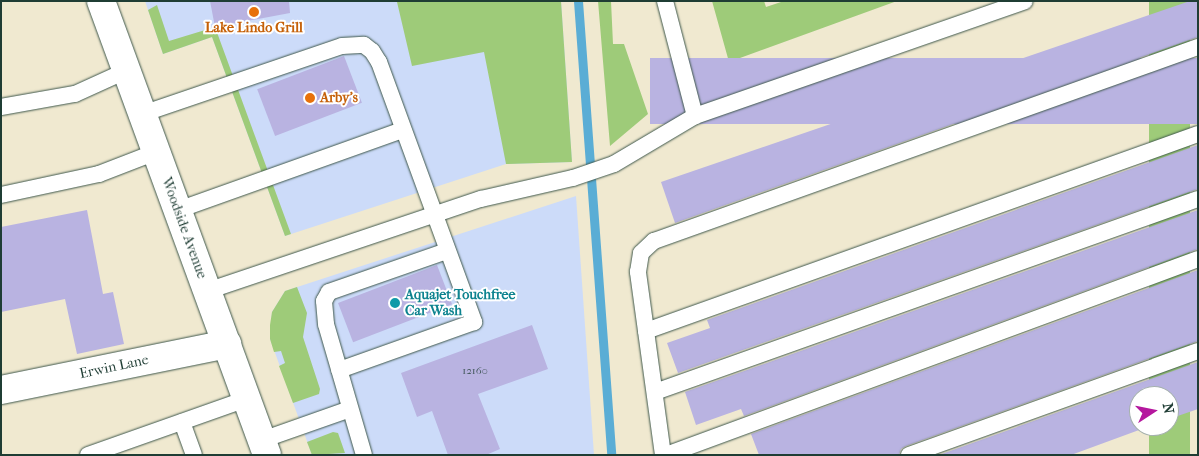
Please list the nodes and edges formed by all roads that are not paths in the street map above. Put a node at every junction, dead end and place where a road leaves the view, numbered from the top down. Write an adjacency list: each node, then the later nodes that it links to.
1 (101, 1): 5 (main road, Woodside Avenue)
2 (664, 1): 8 (lane)
3 (1025, 1): 8 (lane)
4 (1198, 47): 19 (lane)
5 (128, 70): 6 (lane); 7 (main road, Woodside Avenue)
6 (1, 108)
7 (142, 114): 9 (lane); 11 (main road, Woodside Avenue)
8 (695, 116): 15 (lane)
9 (403, 130): 14 (lane); 15 (lane)
10 (1198, 134): 19 (lane)
11 (156, 152): 12 (lane); 14 (main road, Woodside Avenue)
12 (1, 195)
13 (1198, 199): 24 (lane)
14 (178, 210): 18 (main road, Woodside Avenue)
15 (434, 215): 16 (lane); 18 (lane)
16 (447, 251): 22 (lane); 22 (lane)
17 (1198, 259): 32 (lane)
18 (207, 291): 20 (main road, Woodside Avenue)
19 (646, 331): 24 (lane)
20 (227, 344): 23 (main road, Erwin Lane); 25 (main road, Woodside Avenue)
21 (1198, 351): 33 (lane)
22 (339, 370): 26 (lane)
23 (1, 390)
24 (655, 392): 32 (lane)
25 (246, 399): 27 (lane); 28 (main road, Woodside Avenue)
26 (350, 409): 28 (lane); 31 (lane)
27 (182, 422): 29 (lane); 30 (lane)
28 (264, 447)
29 (88, 455)
30 (194, 455)
31 (364, 455)
32 (665, 455)
33 (909, 455)

